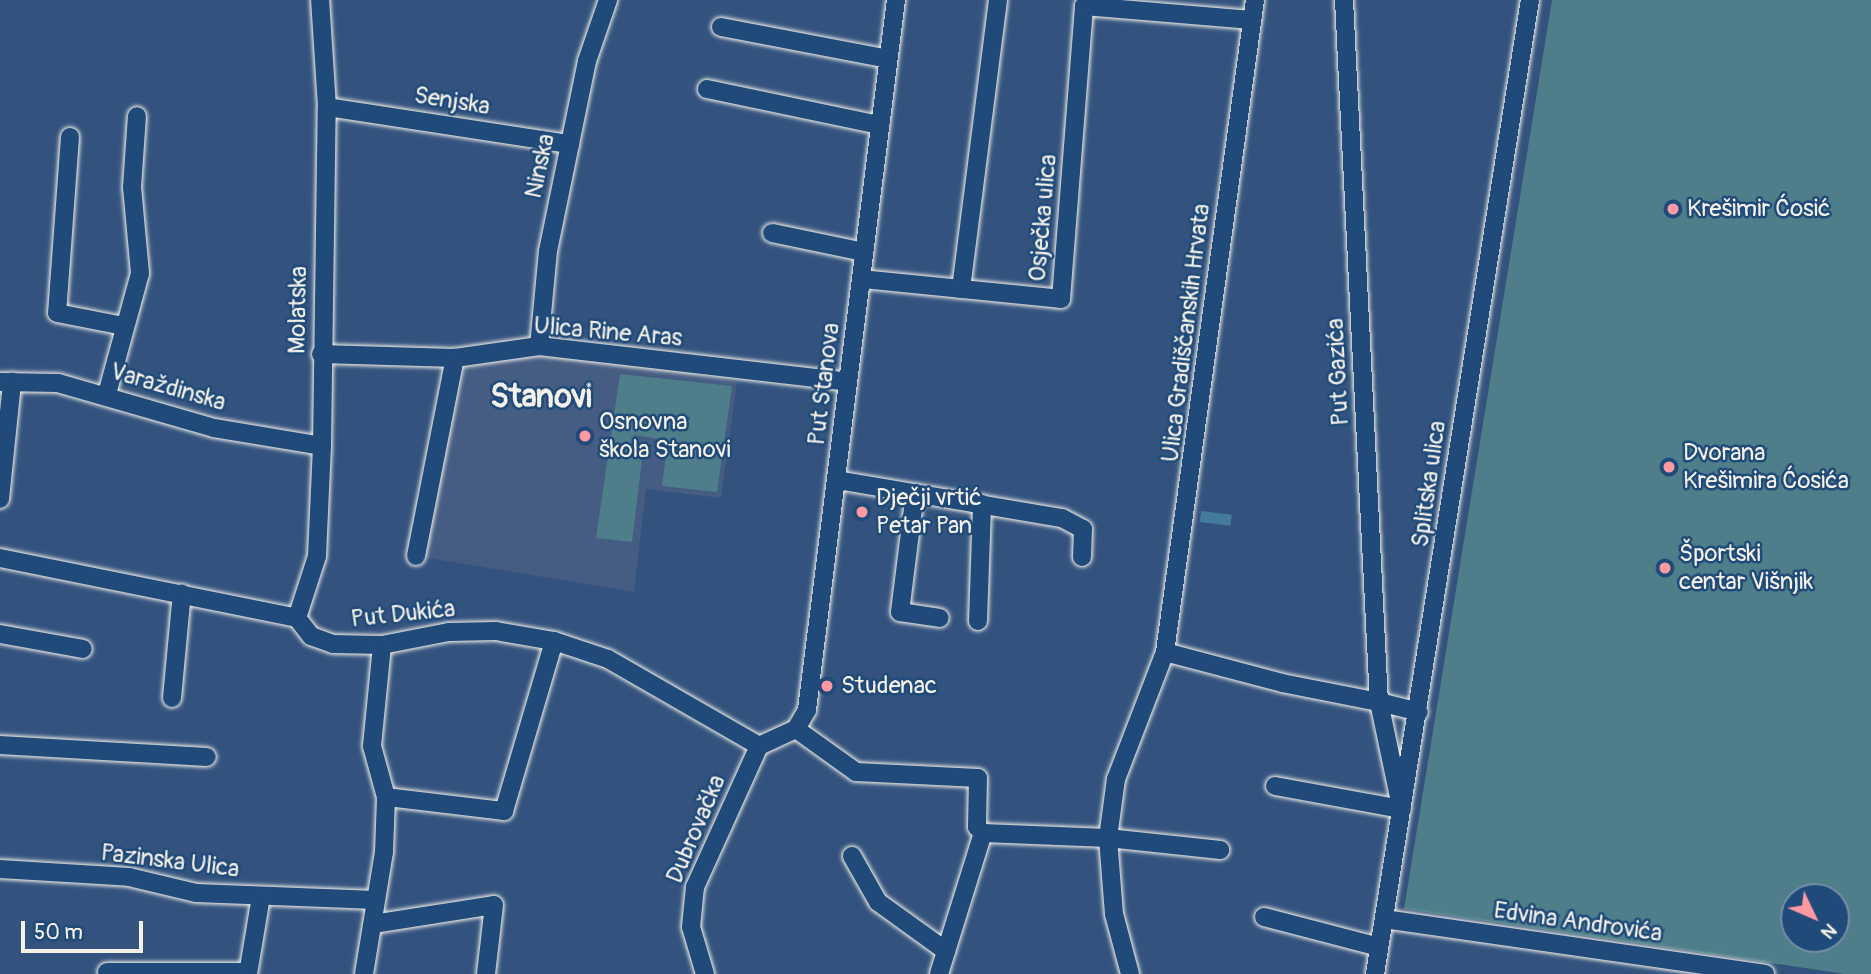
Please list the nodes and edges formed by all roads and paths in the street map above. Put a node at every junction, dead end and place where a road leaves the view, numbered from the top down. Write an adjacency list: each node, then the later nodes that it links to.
1 (320, 0): 12 (street, Molatska)
2 (608, 0): 16 (street, Ninska)
3 (896, 0): 10 (street, Put Stanova)
4 (998, 0): 20 (street)
5 (1255, 0): 8 (street, Ulica Gradiščanskih Hrvata)
6 (1344, 0): 46 (street, Put Gazića)
7 (1530, 0): 47 (street, Splitska ulica)
8 (1251, 20): 20 (street, Osječka ulica); 44 (street, Ulica Gradiščanskih Hrvata)
9 (721, 27): 10 (street)
10 (888, 59): 14 (street, Put Stanova)
11 (707, 89): 14 (street)
12 (327, 107): 16 (street, Senjska); 23 (street, Molatska)
13 (137, 116): 21 (street)
14 (880, 125): 18 (street, Put Stanova)
15 (70, 137): 21 (street)
16 (570, 144): 22 (street, Ninska)
17 (772, 233): 18 (street)
18 (864, 252): 19 (street, Put Stanova)
19 (862, 279): 20 (street, Osječka ulica); 26 (street, Put Stanova)
20 (961, 289)
21 (124, 326): 27 (street)
22 (538, 346): 24 (street, Ulica Rine Aras); 26 (street, Ulica Rine Aras)
23 (321, 354): 24 (street, Ulica Rine Aras); 28 (street, Molatska)
24 (454, 358): 33 (street)
25 (6, 382): 27 (street, Varaždinska); 31 (street)
26 (848, 382): 29 (street, Put Stanova)
27 (107, 394): 28 (street, Varaždinska)
28 (322, 446): 37 (street, Molatska)
29 (838, 480): 30 (street); 48 (street, Put Stanova)
30 (915, 493): 32 (street); 38 (street)
31 (0, 499)
32 (982, 504): 34 (street); 39 (street)
33 (416, 556)
34 (1082, 557)
35 (0, 558): 36 (street, Put Dukića)
36 (182, 593): 37 (street, Put Dukića); 45 (street)
37 (297, 618): 42 (street, Put Dukića)
38 (940, 618)
39 (978, 621)
40 (0, 635): 43 (street)
41 (554, 641): 42 (street, Put Dukića); 50 (street, Put Dukića); 53 (street)
42 (382, 645): 53 (street)
43 (83, 649)
44 (1165, 652): 46 (street); 56 (street, Ulica Gradiščanskih Hrvata)
45 (173, 698)
46 (1379, 702): 47 (street); 54 (street, Put Gazića)
47 (1419, 712): 54 (street, Splitska ulica)
48 (796, 729): 50 (street); 55 (street)
49 (0, 745): 51 (street)
50 (759, 746): 71 (street, Dubrovačka)
51 (207, 757)
52 (1276, 786): 54 (street)
53 (386, 797): 61 (street)
54 (1402, 809): 63 (street, Splitska ulica)
55 (983, 833): 56 (street); 66 (street)
56 (1108, 838): 57 (street); 73 (street, Ulica Gradiščanskih Hrvata)
57 (1220, 850)
58 (852, 856): 66 (street)
59 (0, 870): 60 (street, Pazinska Ulica)
60 (261, 896): 61 (street, Pazinska Ulica); 68 (street)
61 (376, 900): 64 (street)
62 (1264, 918): 65 (street)
63 (1384, 919): 65 (street, Splitska ulica); 75 (street, Edvina Androvića)
64 (373, 924): 69 (street); 70 (street)
65 (1379, 947): 74 (street, Splitska ulica)
66 (946, 951): 72 (street)
67 (107, 972): 68 (street)
68 (248, 973)
69 (364, 974)
70 (486, 974)
71 (705, 974)
72 (939, 974)
73 (1130, 974)
74 (1375, 974)
75 (1765, 974)

